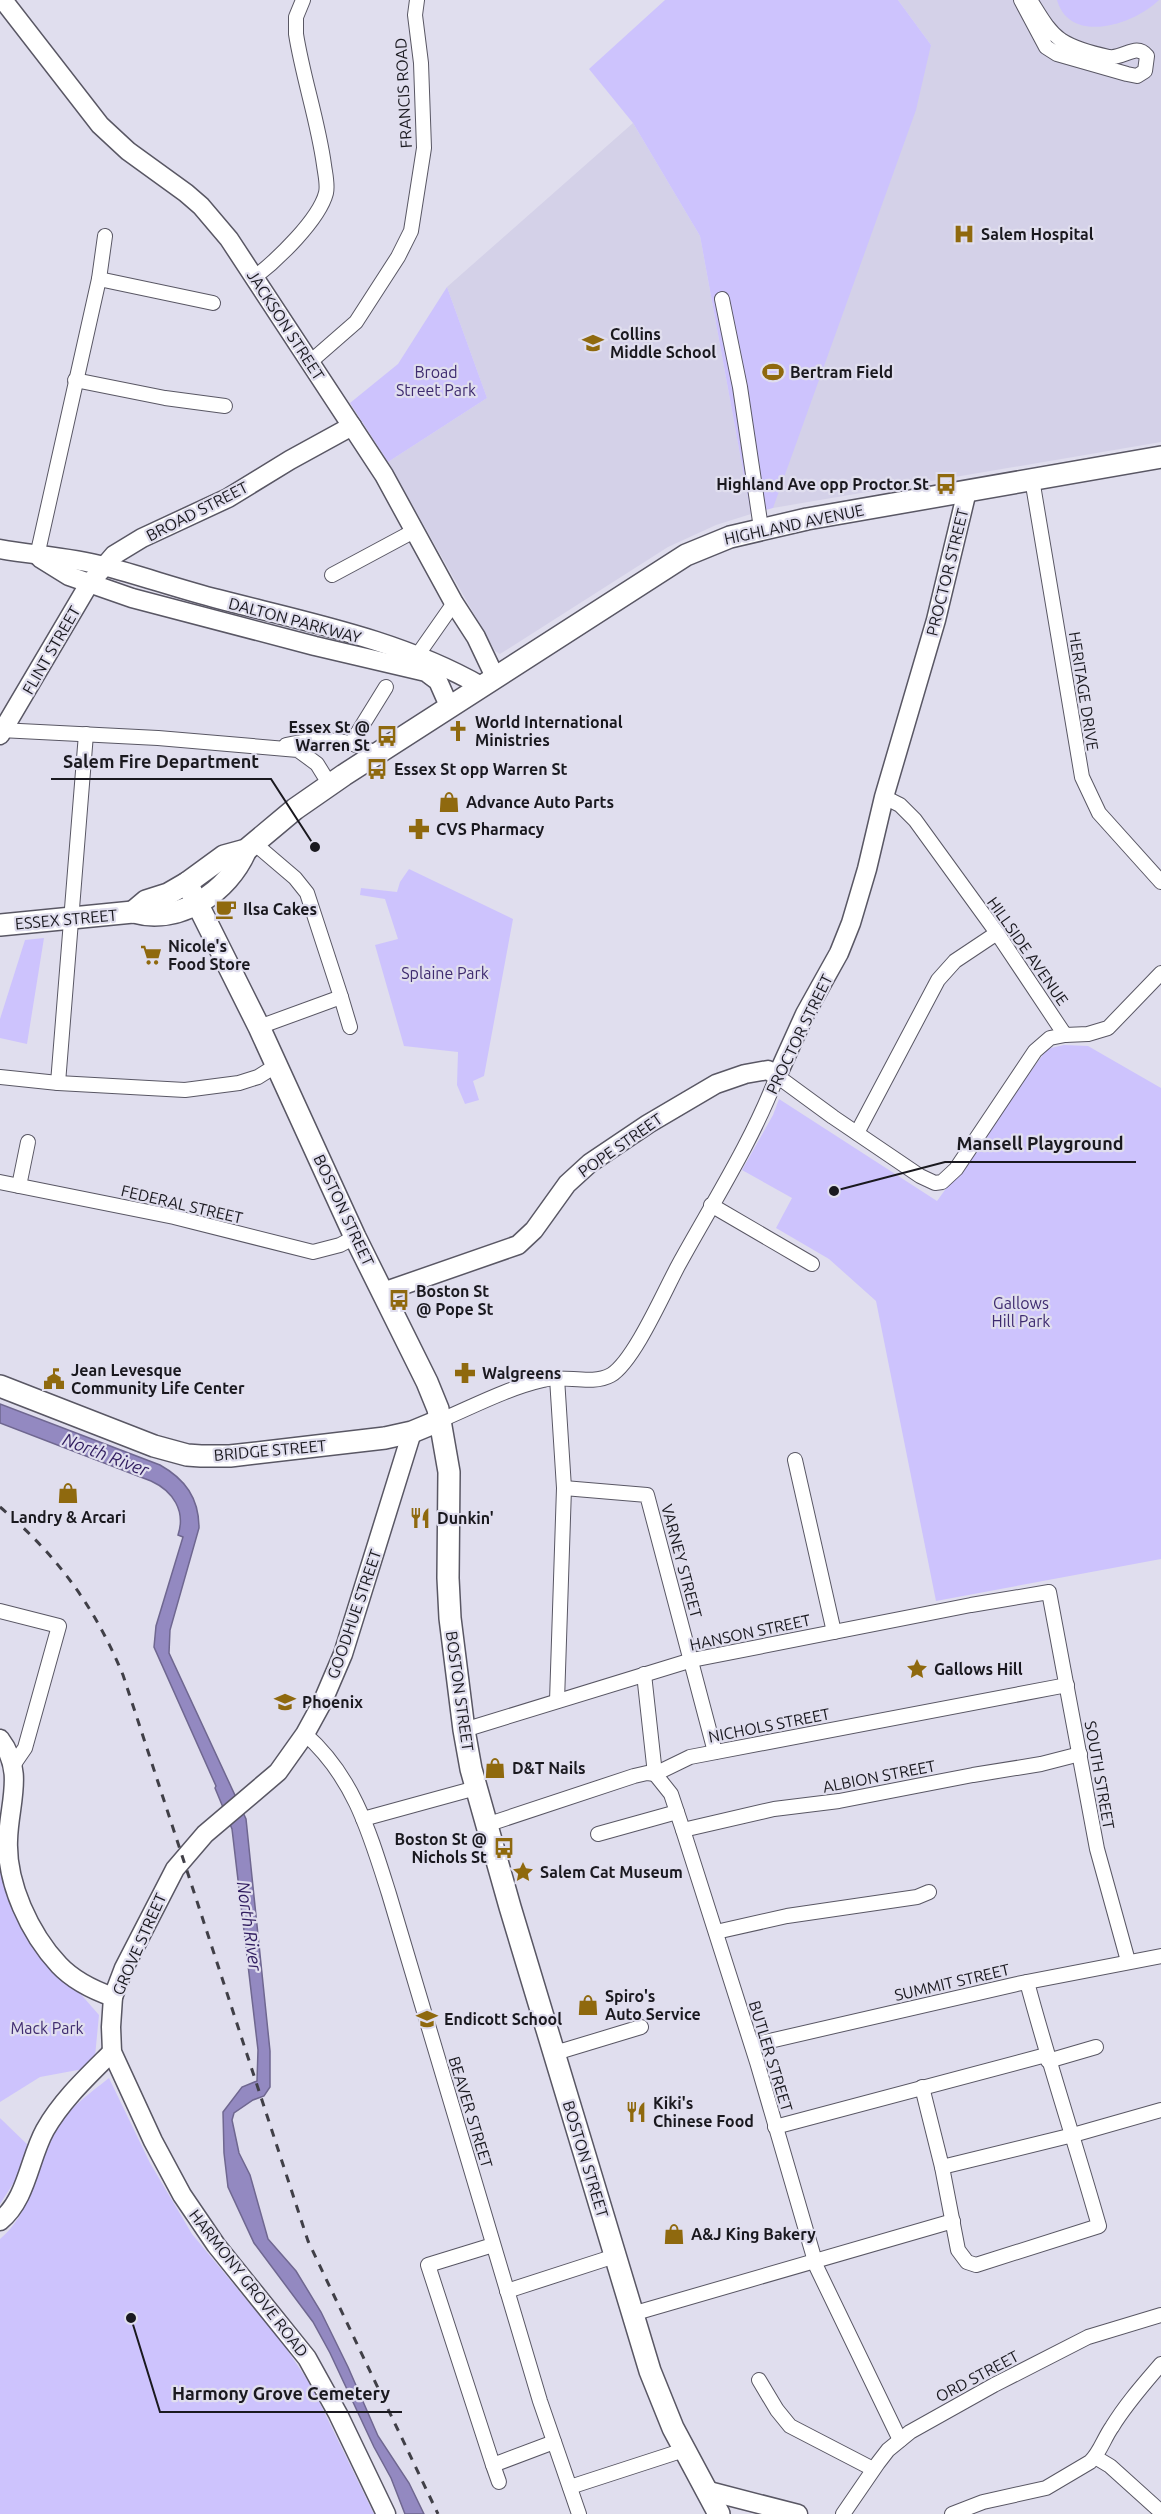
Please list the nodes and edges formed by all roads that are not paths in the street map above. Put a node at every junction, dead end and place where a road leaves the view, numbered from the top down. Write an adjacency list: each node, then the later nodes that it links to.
1 (3, 0): 7 (street, JACKSON STREET)
2 (11, 0): 7 (street, JACKSON STREET)
3 (303, 0): 9 (street)
4 (417, 0): 13 (street, FRANCIS ROAD)
5 (1021, 0): 6 (street)
6 (1030, 0)
7 (19, 19): 9 (street, JACKSON STREET)
8 (105, 236): 10 (street)
9 (255, 277): 13 (street, JACKSON STREET)
10 (99, 279): 12 (street); 14 (street)
11 (722, 299): 20 (street)
12 (213, 303)
13 (309, 363): 16 (street, JACKSON STREET)
14 (75, 380): 15 (street); 23 (street)
15 (225, 406)
16 (352, 426): 21 (street, JACKSON STREET); 24 (street, BROAD STREET)
17 (1161, 458): 18 (main road, HIGHLAND AVENUE)
18 (1032, 479): 19 (main road, HIGHLAND AVENUE); 40 (street, HERITAGE DRIVE)
19 (967, 491): 20 (main road, HIGHLAND AVENUE); 38 (street, PROCTOR STREET)
20 (761, 528): 29 (main road, HIGHLAND AVENUE)
21 (414, 531): 25 (street); 27 (street, JACKSON STREET)
22 (0, 549): 23 (street)
23 (37, 556): 24 (street); 26 (street)
24 (103, 566): 26 (street, FLINT STREET); 28 (street, DALTON PARKWAY)
25 (332, 575)
26 (89, 584): 28 (street, DALTON PARKWAY); 32 (street, FLINT STREET)
27 (454, 603): 28 (street); 29 (street, JACKSON STREET)
28 (414, 661): 29 (street, DALTON PARKWAY); 31 (street, DALTON PARKWAY)
29 (488, 682): 31 (main road, HIGHLAND AVENUE)
30 (386, 687): 34 (street)
31 (449, 706): 36 (main road, HIGHLAND AVENUE)
32 (1, 732): 33 (street)
33 (86, 734): 35 (street); 44 (street)
34 (352, 742): 35 (street); 36 (street)
35 (278, 747): 37 (street)
36 (376, 754): 37 (main road, ESSEX STREET)
37 (330, 785): 39 (main road, ESSEX STREET)
38 (884, 797): 46 (street, HILLSIDE AVENUE); 53 (street, PROCTOR STREET)
39 (250, 846): 41 (main road, ESSEX STREET); 42 (main road, ESSEX STREET); 48 (street)
40 (1161, 882)
41 (187, 884): 42 (main road, BOSTON STREET); 43 (main road, ESSEX STREET)
42 (197, 903): 43 (main road, ESSEX STREET); 49 (main road, BOSTON STREET)
43 (133, 912): 44 (main road, ESSEX STREET)
44 (71, 918): 45 (main road, ESSEX STREET); 55 (street)
45 (0, 925)
46 (997, 933): 51 (street, HILLSIDE AVENUE); 56 (street)
47 (1161, 973): 51 (street)
48 (341, 997): 49 (street); 50 (street)
49 (259, 1027): 52 (main road, BOSTON STREET)
50 (350, 1027)
51 (1065, 1035): 56 (street)
52 (277, 1065): 55 (street); 61 (main road, BOSTON STREET)
53 (777, 1076): 56 (street); 60 (street, PROCTOR STREET); 63 (street, POPE STREET)
54 (0, 1077): 55 (street)
55 (58, 1083)
56 (857, 1133)
57 (28, 1143): 59 (street)
58 (0, 1182): 59 (street, FEDERAL STREET)
59 (19, 1186): 61 (street, FEDERAL STREET)
60 (711, 1205): 62 (street); 64 (street, PROCTOR STREET)
61 (355, 1238): 63 (main road, BOSTON STREET)
62 (812, 1264)
63 (382, 1292): 66 (main road, BOSTON STREET)
64 (557, 1378): 66 (street, PROCTOR STREET); 69 (street)
65 (0, 1386): 67 (main road, BRIDGE STREET)
66 (441, 1420): 67 (main road, BRIDGE STREET); 77 (main road, BOSTON STREET)
67 (412, 1432): 78 (street, GOODHUE STREET)
68 (795, 1460): 72 (street)
69 (564, 1488): 73 (street, VARNEY STREET); 76 (street)
70 (1049, 1592): 72 (street, HANSON STREET); 75 (street, SOUTH STREET)
71 (0, 1611): 82 (street)
72 (834, 1632): 73 (street, HANSON STREET)
73 (692, 1660): 74 (street, HANSON STREET); 80 (street, VARNEY STREET)
74 (644, 1674): 76 (street, HANSON STREET); 83 (street, BUTLER STREET)
75 (1067, 1685): 80 (street, NICHOLS STREET); 81 (street, SOUTH STREET)
76 (557, 1701): 77 (street, HANSON STREET)
77 (464, 1730): 84 (main road, BOSTON STREET)
78 (305, 1734): 85 (street, GOODHUE STREET); 87 (street, BEAVER STREET)
79 (0, 1738): 82 (street)
80 (716, 1752): 83 (street, NICHOLS STREET)
81 (1080, 1754): 89 (street, ALBION STREET); 94 (street, SOUTH STREET)
82 (14, 1764): 96 (street)
83 (655, 1774): 86 (street, BUTLER STREET); 88 (street, NICHOLS STREET)
84 (476, 1788): 87 (street); 88 (main road, BOSTON STREET)
85 (241, 1805): 96 (street, GROVE STREET)
86 (677, 1812): 89 (street, BUTLER STREET); 90 (street)
87 (363, 1819): 110 (street, BEAVER STREET)
88 (486, 1825): 100 (main road, BOSTON STREET)
89 (683, 1830): 92 (street, BUTLER STREET)
90 (598, 1834)
91 (929, 1892): 92 (street)
92 (716, 1932): 98 (street, BUTLER STREET)
93 (1161, 1956): 94 (street, SUMMIT STREET)
94 (1128, 1961): 95 (street, SUMMIT STREET)
95 (1028, 1982): 98 (street, SUMMIT STREET); 102 (street)
96 (114, 1997): 101 (street, GROVE STREET)
97 (641, 2027): 100 (street)
98 (752, 2045): 105 (street, BUTLER STREET)
99 (1096, 2047): 102 (street)
100 (553, 2051): 111 (main road, BOSTON STREET)
101 (112, 2052): 108 (street); 128 (street, HARMONY GROVE ROAD)
102 (1047, 2058): 103 (street); 106 (street)
103 (922, 2087): 105 (street); 107 (street)
104 (1161, 2110): 106 (street)
105 (775, 2127): 112 (street, BUTLER STREET)
106 (1073, 2135): 107 (street); 109 (street)
107 (942, 2168): 109 (street)
108 (0, 2221)
109 (953, 2221): 112 (street)
110 (493, 2246): 113 (street, BEAVER STREET); 122 (street)
111 (615, 2256): 113 (street); 114 (main road, BOSTON STREET)
112 (815, 2260): 114 (street); 118 (street, BUTLER STREET)
113 (507, 2291): 119 (street, BEAVER STREET)
114 (632, 2314): 120 (main road, BOSTON STREET)
115 (1161, 2315): 118 (street, ORD STREET)
116 (1161, 2364): 121 (street)
117 (759, 2380): 123 (street)
118 (900, 2439): 123 (street, ORD STREET)
119 (554, 2442): 122 (street); 125 (street, BEAVER STREET)
120 (684, 2450): 125 (street); 126 (main road, BOSTON STREET)
121 (1095, 2457): 127 (street); 133 (street)
122 (493, 2465): 124 (street)
123 (873, 2469): 132 (street, ORD STREET)
124 (499, 2482)
125 (570, 2487): 129 (street, BEAVER STREET)
126 (705, 2490): 130 (main road, BOSTON STREET); 131 (street)
127 (1161, 2512)
128 (386, 2514)
129 (579, 2514)
130 (719, 2514)
131 (798, 2514)
132 (843, 2514)
133 (952, 2514)

